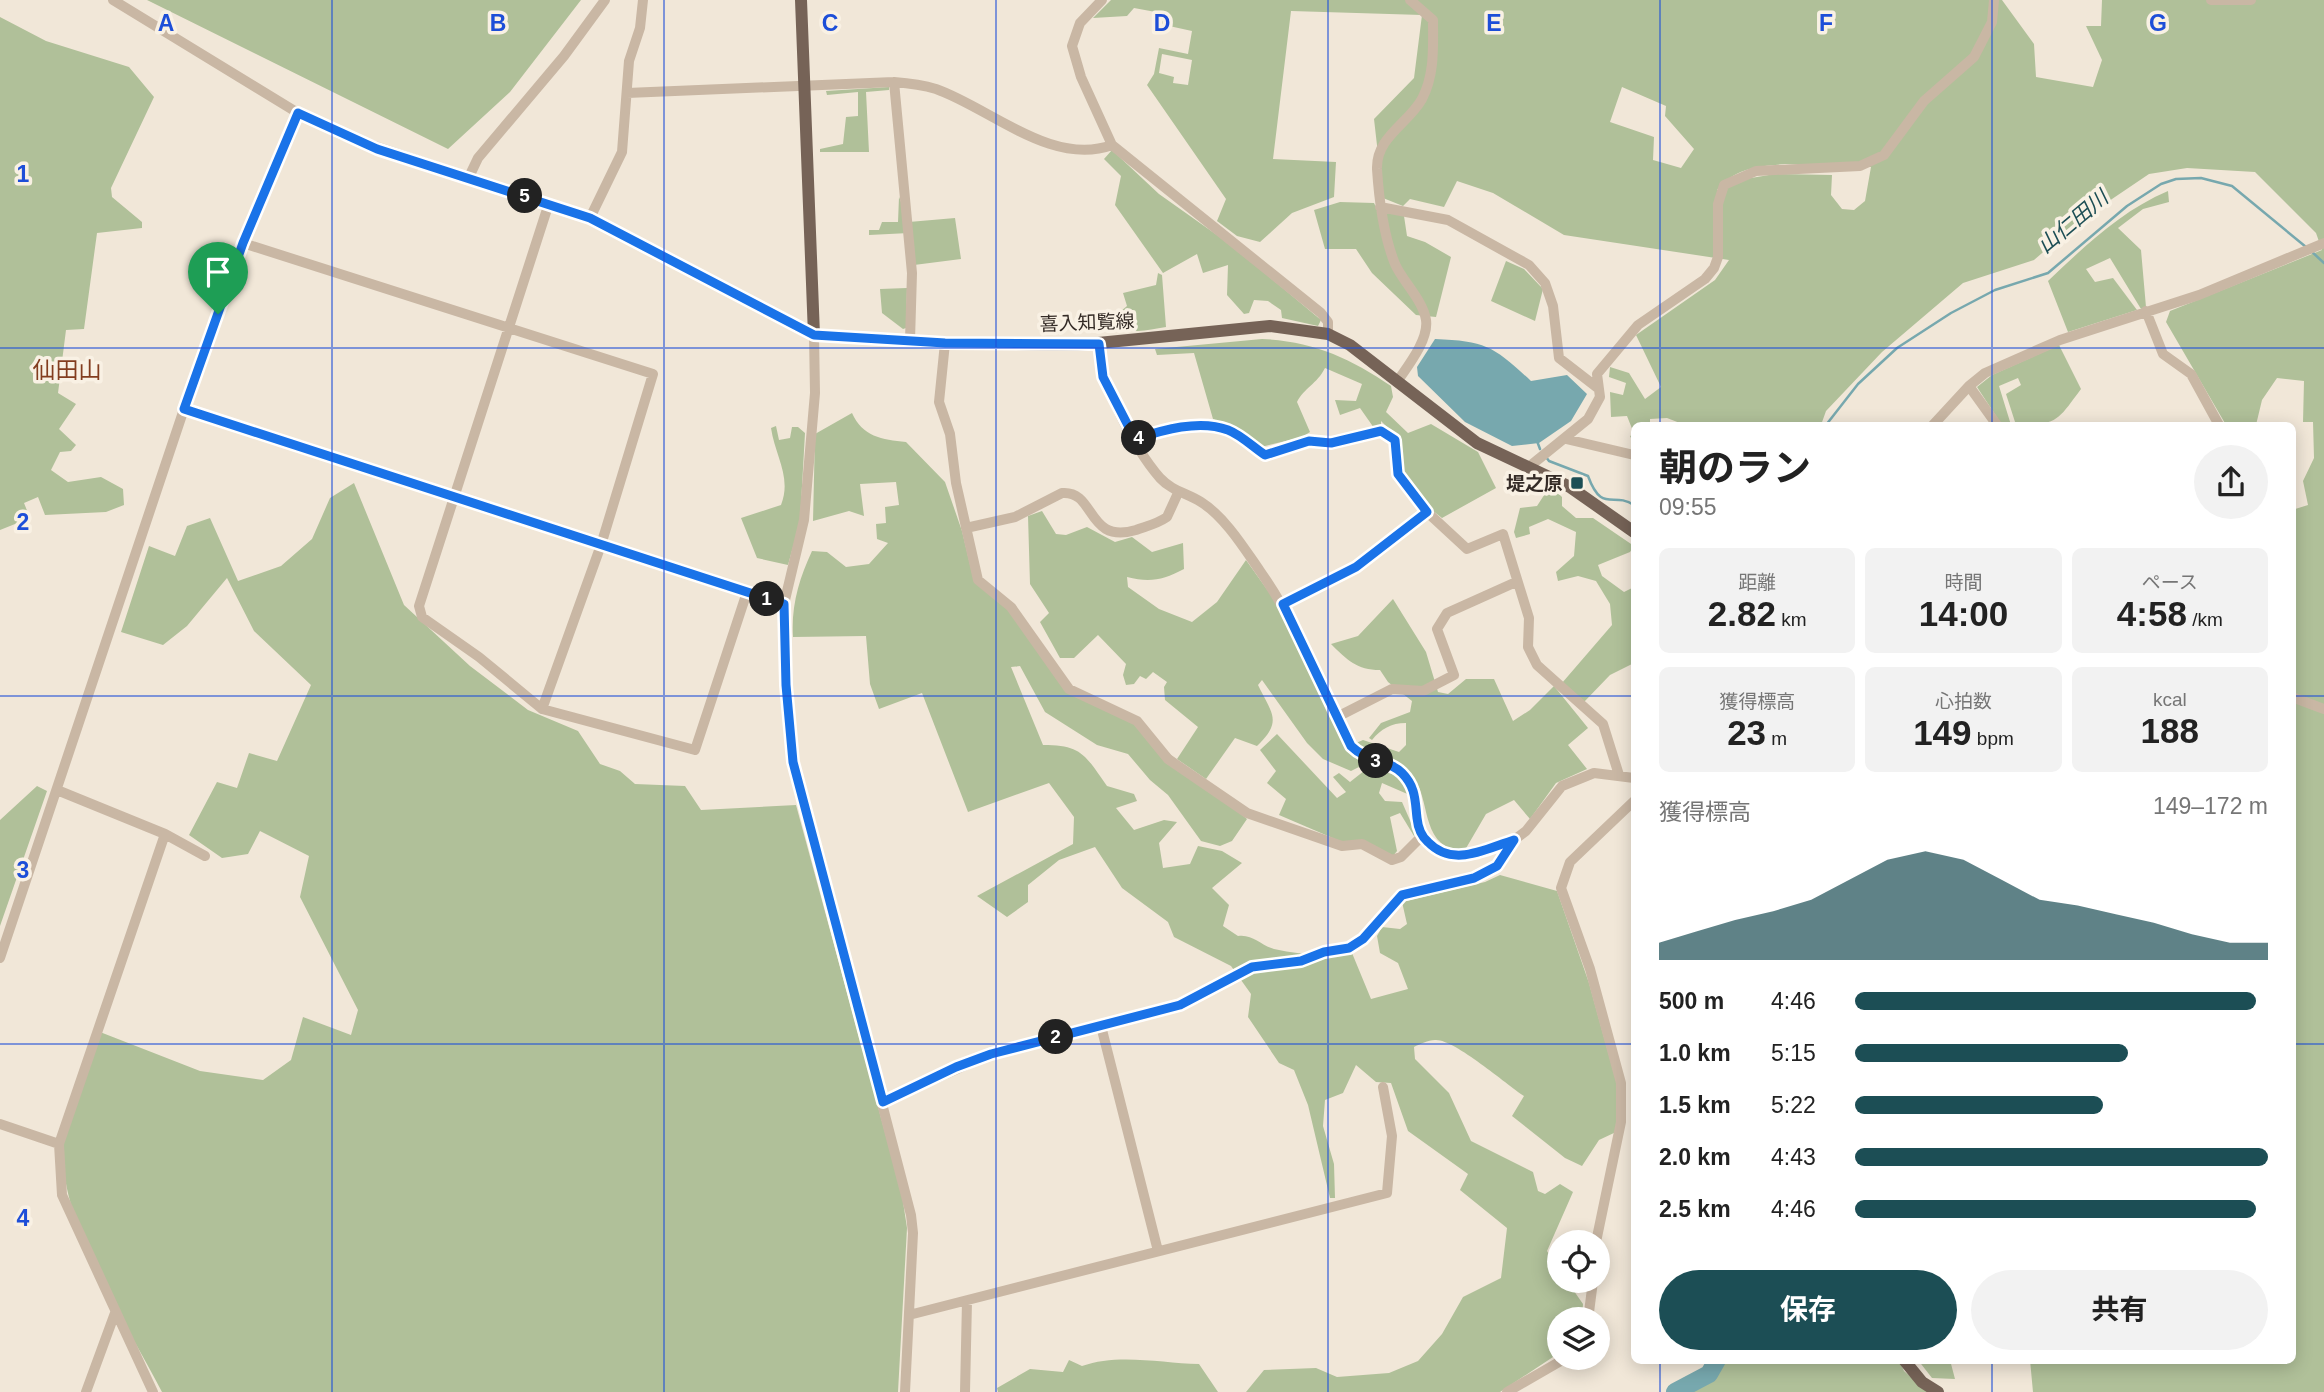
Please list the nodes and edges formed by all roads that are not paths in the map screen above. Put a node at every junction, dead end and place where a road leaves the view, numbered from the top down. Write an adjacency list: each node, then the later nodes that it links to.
1 (113, 0): 13 (street)
2 (606, 0): 15 (street)
3 (643, 0): 12 (street)
4 (801, 0): 11 (main road)
5 (1101, 0): 14 (street)
6 (1410, 0): 17 (street)
7 (1994, 0): 30 (street)
8 (2211, 0): 9 (street)
9 (2251, 0)
10 (894, 82): 11 (street); 14 (street); 25 (street)
11 (804, 87): 12 (street); 24 (main road)
12 (627, 93): 18 (street)
13 (298, 113): 15 (street); 19 (street)
14 (1112, 145): 23 (street)
15 (468, 179): 16 (street)
16 (549, 203): 18 (street); 22 (street)
17 (1380, 206): 28 (street); 30 (street)
18 (590, 218): 24 (street)
19 (243, 243): 22 (street); 31 (street)
20 (2322, 244): 21 (street)
21 (2146, 311): 29 (street); 34 (street)
22 (508, 327): 40 (street); 44 (street)
23 (1328, 334): 27 (main road, 喜入知覧線); 28 (main road, 喜入知覧線)
24 (814, 335): 25 (main road, 喜入知覧線); 47 (street)
25 (910, 340): 26 (main road, 喜入知覧線)
26 (945, 343): 27 (main road, 喜入知覧線); 42 (street)
27 (1099, 344): 35 (street)
28 (1397, 382): 38 (main road, 喜入知覧線)
29 (1969, 386): 32 (street); 33 (street)
30 (1599, 388): 36 (street)
31 (184, 409): 40 (street); 55 (street)
32 (1936, 422)
33 (1995, 422)
34 (2217, 422)
35 (1135, 439): 39 (street); 41 (street)
36 (1566, 439): 37 (street); 38 (street)
37 (1631, 454)
38 (1530, 466): 43 (main road, 喜入知覧線)
39 (1178, 493): 42 (street); 48 (street)
40 (453, 497): 44 (street); 50 (street)
41 (1427, 512): 45 (street); 48 (street)
42 (966, 528): 58 (street)
43 (1631, 530)
44 (601, 545): 46 (street); 50 (street)
45 (1516, 582): 52 (street); 53 (street)
46 (747, 592): 47 (street); 50 (street)
47 (784, 604): 64 (street)
48 (1283, 604): 52 (street)
49 (2296, 698): 51 (street)
50 (542, 709)
51 (2324, 709)
52 (1337, 717): 58 (street)
53 (1619, 775): 54 (street); 59 (street)
54 (1631, 777)
55 (57, 790): 57 (street); 61 (street)
56 (1631, 804): 67 (street)
57 (165, 834): 60 (street); 66 (street)
58 (1422, 836): 59 (street)
59 (1514, 840): 62 (street)
60 (205, 856)
61 (0, 958)
62 (1101, 1026): 64 (street); 68 (street)
63 (1383, 1087): 68 (street)
64 (883, 1102): 71 (street)
65 (0, 1124): 66 (street)
66 (59, 1144): 70 (street)
67 (1598, 1230)
68 (1158, 1251): 69 (street)
69 (967, 1301): 71 (street); 77 (street)
70 (115, 1313): 74 (street); 75 (street)
71 (909, 1315): 76 (street)
72 (1907, 1364): 79 (main road)
73 (1547, 1369): 78 (street)
74 (86, 1392)
75 (153, 1392)
76 (905, 1392)
77 (965, 1392)
78 (1507, 1392)
79 (1938, 1392)

